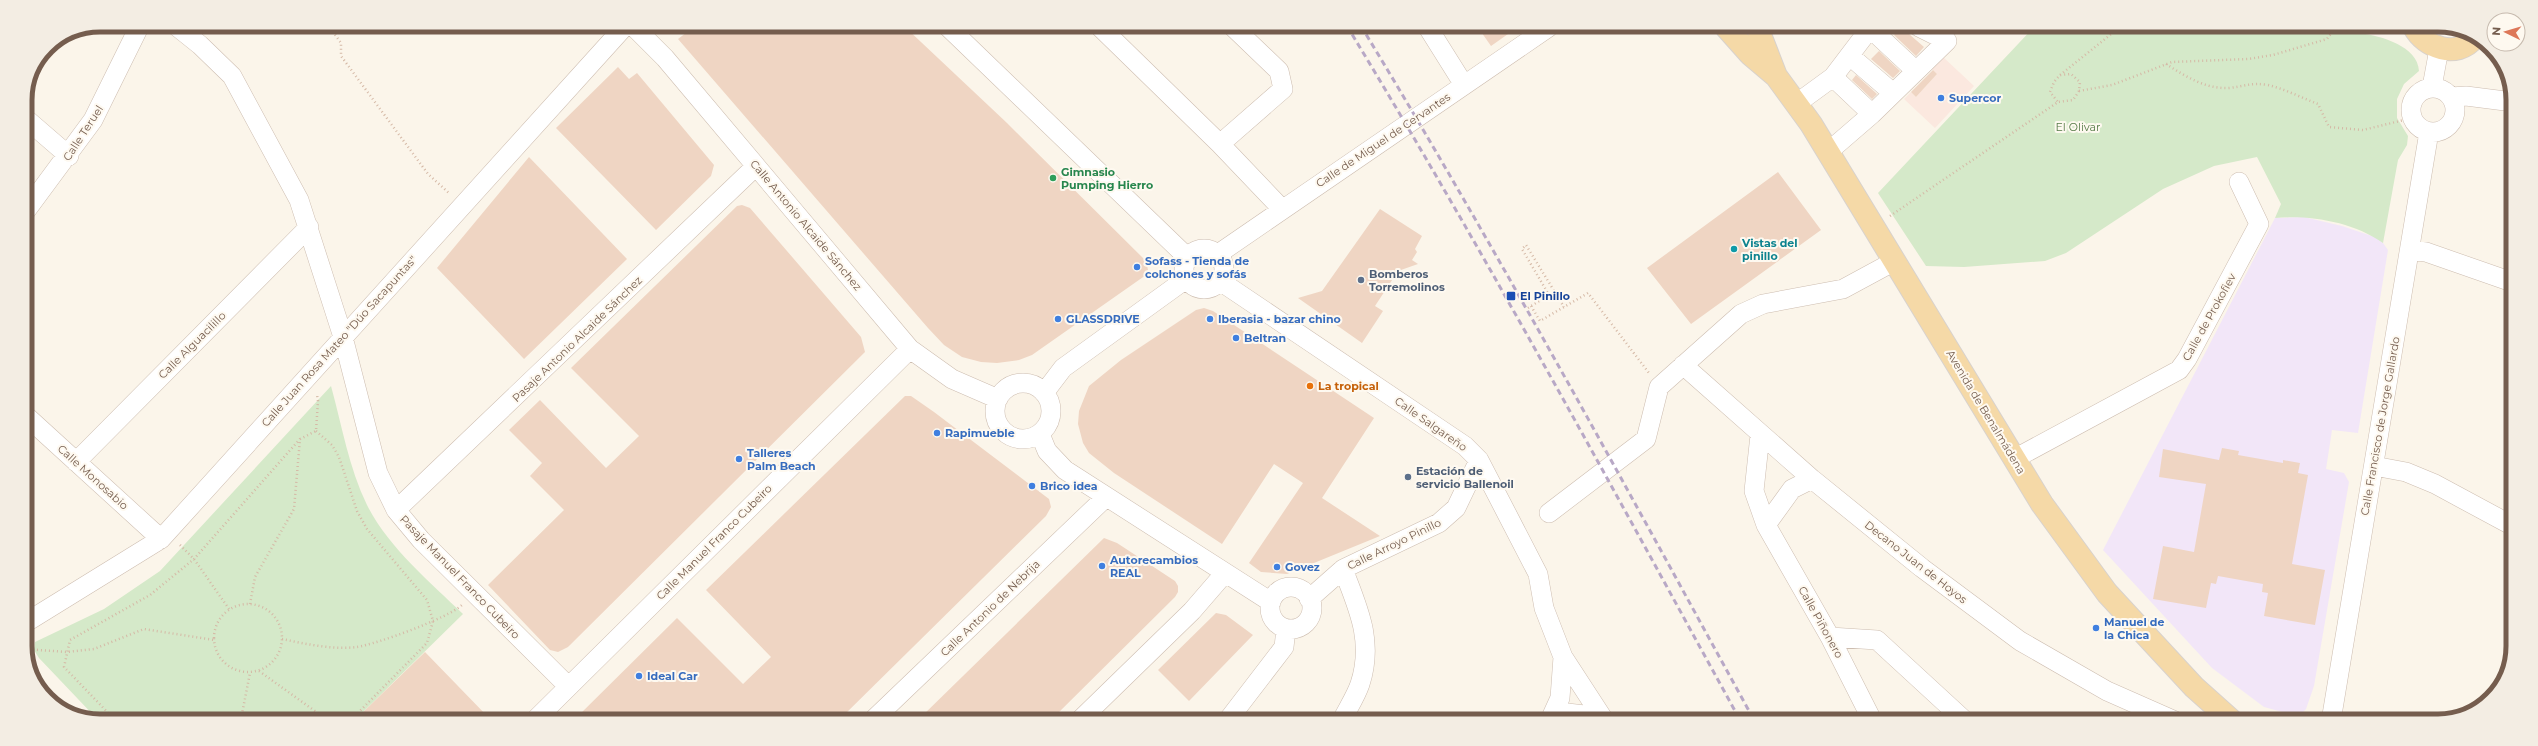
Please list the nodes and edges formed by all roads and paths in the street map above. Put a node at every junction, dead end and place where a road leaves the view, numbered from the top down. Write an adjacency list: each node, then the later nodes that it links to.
1 (137, 32): 41 (street, Calle Teruel)
2 (184, 32): 47 (street)
3 (333, 32): 45 (path)
4 (620, 32): 45 (street, Calle Juan Rosa Mateo "Dúo Sacapuntas")
5 (639, 32): 42 (street, Calle Antonio Alcaide Sánchez)
6 (953, 32): 51 (street)
7 (1105, 32): 39 (street)
8 (1238, 32): 39 (street)
9 (1432, 32): 27 (street)
10 (1539, 32): 27 (street, Calle de Miguel de Cervantes)
11 (1730, 32): 25 (main road, Avenida de Benalmádena)
12 (1759, 32): 25 (main road, Avenida de Benalmádena)
13 (1868, 32): 21 (street)
14 (1875, 32): 23 (street)
15 (1929, 32): 23 (street)
16 (2114, 32): 24 (path)
17 (2333, 32): 22 (path)
18 (2416, 32): 20 (main road)
19 (2472, 41): 20 (main road)
20 (2439, 48): 28 (street)
21 (1850, 56): 26 (street); 30 (street)
22 (2166, 64): 29 (path); 36 (path)
23 (1916, 71): 30 (street)
24 (2060, 75): 29 (path); 33 (path)
25 (1776, 76): 34 (main road, Avenida de Benalmádena)
26 (1833, 78): 34 (street); 35 (street)
27 (1464, 85): 46 (street, Calle de Miguel de Cervantes)
28 (2432, 87): 31 (street); 36 (street)
29 (2079, 90): 33 (path)
30 (1893, 93): 35 (street)
31 (2451, 97): 32 (street); 38 (street)
32 (2506, 101)
33 (2058, 102): 48 (path)
34 (1796, 104): 40 (main road, Avenida de Benalmádena)
35 (1872, 114): 40 (street)
36 (2412, 118): 38 (street)
37 (32, 124): 41 (street)
38 (2429, 132): 49 (street, Calle Francisco de Jorge Gallardo)
39 (1220, 144): 46 (street)
40 (1828, 152): 48 (main road, Avenida de Benalmádena)
41 (69, 156): 44 (street, Calle Teruel)
42 (756, 166): 60 (street, Calle Antonio Alcaide Sánchez); 77 (street, Pasaje Antonio Alcaide Sánchez)
43 (2239, 182): 71 (street, Calle de Prokofiev)
44 (32, 203)
45 (462, 205): 59 (street, Calle Juan Rosa Mateo "Dúo Sacapuntas")
46 (1282, 209): 50 (street, Calle de Miguel de Cervantes)
47 (309, 227): 59 (street); 73 (street, Calle Alguacilillo)
48 (1873, 228): 52 (main road, Avenida de Benalmádena)
49 (2410, 250): 54 (street); 74 (street, Calle Francisco de Jorge Gallardo)
50 (1218, 254): 51 (street); 55 (street)
51 (1187, 257): 53 (street)
52 (1893, 262): 61 (street); 71 (main road, Avenida de Benalmádena)
53 (1186, 279): 55 (street); 64 (street)
54 (2506, 280)
55 (1220, 281): 72 (street, Calle Salgareño)
56 (1531, 306): 58 (path)
57 (1528, 308): 58 (path)
58 (1564, 308): 63 (path)
59 (343, 337): 62 (street, Calle Juan Rosa Mateo "Dúo Sacapuntas"); 77 (street, Pasaje Manuel Franco Cubeiro)
60 (910, 349): 65 (street, Calle Antonio Alcaide Sánchez); 101 (street, Calle Manuel Franco Cubeiro)
61 (1682, 365): 63 (street); 69 (street, Decano Juan de Hoyos)
62 (311, 373): 67 (path); 81 (street, Calle Juan Rosa Mateo "Dúo Sacapuntas")
63 (1659, 386): 78 (street)
64 (1044, 393): 65 (street); 68 (street)
65 (998, 399): 68 (street)
66 (32, 421): 73 (street, Calle Monosabio)
67 (316, 431): 70 (path); 91 (path)
68 (1040, 434): 76 (street)
69 (1760, 435): 75 (street, Decano Juan de Hoyos); 80 (street, Calle Piñonero)
70 (300, 439): 82 (path); 88 (path)
71 (2014, 459): 118 (main road, Avenida de Benalmádena)
72 (1479, 460): 83 (street, Calle Arroyo Pinillo); 98 (street, Calle Salgareño)
73 (76, 462): 81 (street, Calle Monosabio)
74 (2374, 466): 79 (street); 119 (street, Calle Francisco de Jorge Gallardo)
75 (1812, 480): 80 (street); 117 (street, Decano Juan de Hoyos)
76 (1106, 497): 84 (street); 107 (street, Calle Antonio de Nebrija)
77 (396, 510): 85 (street, Pasaje Manuel Franco Cubeiro)
78 (1549, 513)
79 (2506, 522)
80 (1766, 525): 93 (street, Calle Piñonero)
81 (164, 535): 82 (path); 90 (street, Calle Juan Rosa Mateo "Dúo Sacapuntas")
82 (194, 559): 89 (path); 97 (path)
83 (1343, 569): 86 (street, Calle Arroyo Pinillo); 110 (street)
84 (1224, 574): 87 (street); 108 (street)
85 (475, 594): 91 (path); 101 (street, Pasaje Manuel Franco Cubeiro)
86 (1309, 599): 87 (street); 92 (street)
87 (1272, 602): 92 (street)
88 (250, 604): 89 (path); 94 (path)
89 (229, 609): 95 (path)
90 (32, 619)
91 (433, 621): 94 (path); 105 (path)
92 (1286, 629): 109 (street)
93 (1830, 637): 115 (street, Calle Piñonero); 116 (street)
94 (282, 639): 99 (path)
95 (214, 640): 97 (path); 100 (path)
96 (32, 650): 97 (path)
97 (67, 652): 102 (path)
98 (1564, 657): 111 (street); 114 (street, Calle Salgareño)
99 (259, 671): 100 (path); 104 (path)
100 (250, 673): 103 (path)
101 (568, 686): 106 (street, Calle Manuel Franco Cubeiro)
102 (110, 714)
103 (242, 714)
104 (319, 714)
105 (357, 714)
106 (541, 714)
107 (879, 714)
108 (1086, 714)
109 (1233, 714)
110 (1345, 714)
111 (1553, 714)
112 (1564, 714): 113 (street)
113 (1574, 714)
114 (1600, 714)
115 (1869, 714)
116 (1957, 714)
117 (2159, 714)
118 (2218, 714)
119 (2327, 714)

